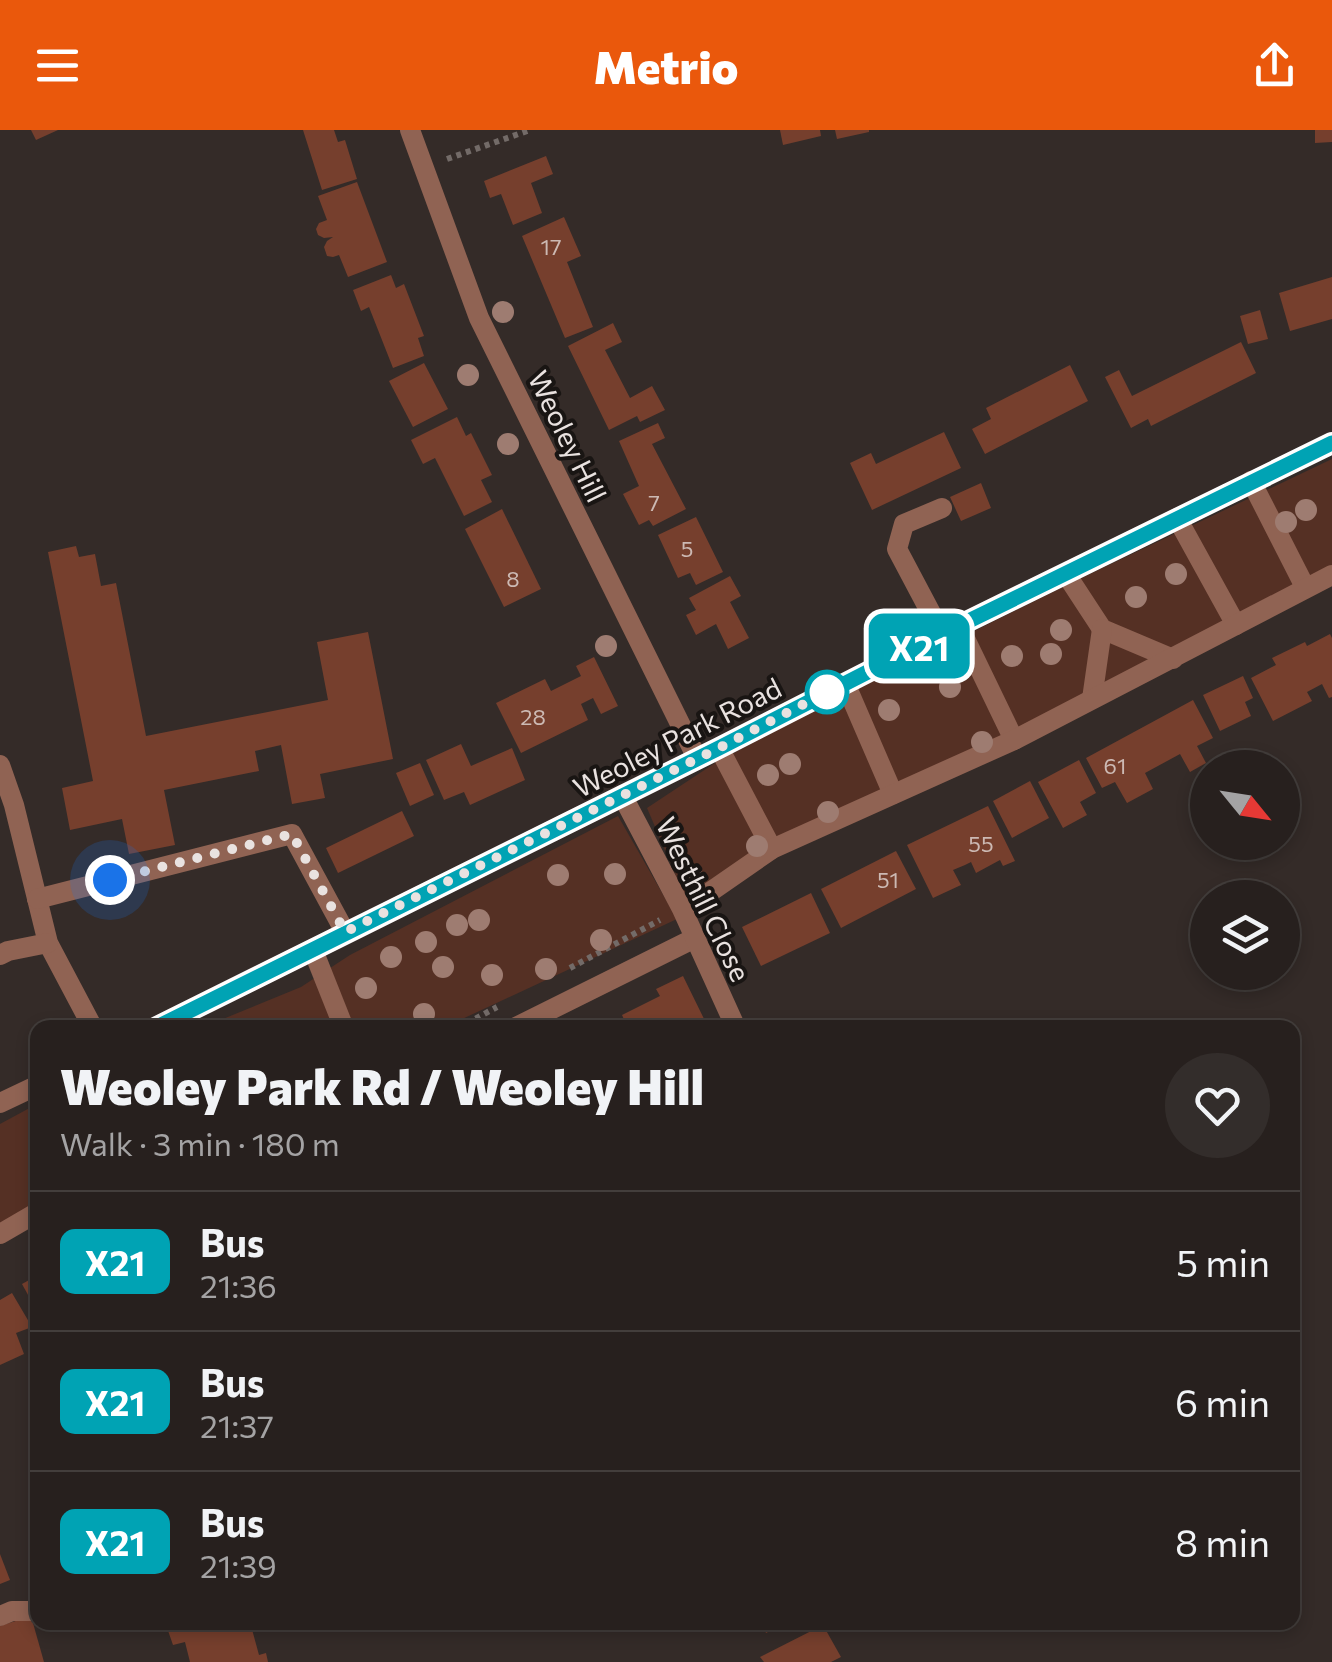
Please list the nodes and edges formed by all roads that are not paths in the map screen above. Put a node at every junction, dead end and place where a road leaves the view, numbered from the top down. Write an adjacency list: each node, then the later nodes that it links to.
1 (410, 130): 17 (street, Weoley Hill)
2 (1330, 448): 3 (street, Weoley Park Road)
3 (1251, 481): 5 (street, Weoley Park Road); 8 (street)
4 (942, 508): 11 (street)
5 (1177, 518): 6 (street, Weoley Park Road); 9 (street)
6 (1066, 574): 10 (street); 11 (street, Weoley Park Road)
7 (1332, 575): 8 (street)
8 (1306, 588): 9 (street)
9 (1236, 625): 12 (street)
10 (1102, 629): 12 (street); 14 (street)
11 (951, 630): 13 (street, Weoley Park Road); 15 (street)
12 (1174, 660): 14 (street)
13 (844, 683): 16 (street, Weoley Park Road); 19 (street)
14 (1092, 699): 15 (street)
15 (1014, 740): 19 (street)
16 (719, 748): 17 (street, Weoley Park Road); 21 (street)
17 (698, 758): 20 (street, Weoley Park Road)
18 (0, 765): 22 (street)
19 (893, 794): 21 (street)
20 (622, 795): 24 (street, Weoley Park Road); 25 (street, Westhill Close)
21 (772, 849): 23 (street)
22 (37, 899): 24 (street); 26 (street)
23 (697, 901)
24 (345, 932): 27 (street, Weoley Park Road)
25 (695, 938): 32 (street); 33 (street, Westhill Close)
26 (48, 943): 28 (street); 29 (street)
27 (313, 950): 30 (street, Weoley Park Road); 31 (street)
28 (0, 956)
29 (89, 1020)
30 (194, 1020)
31 (341, 1020)
32 (530, 1020)
33 (732, 1020)
34 (30, 1089): 35 (street)
35 (0, 1103)
36 (30, 1217): 37 (street)
37 (0, 1234)
38 (30, 1611): 39 (street)
39 (0, 1616)

